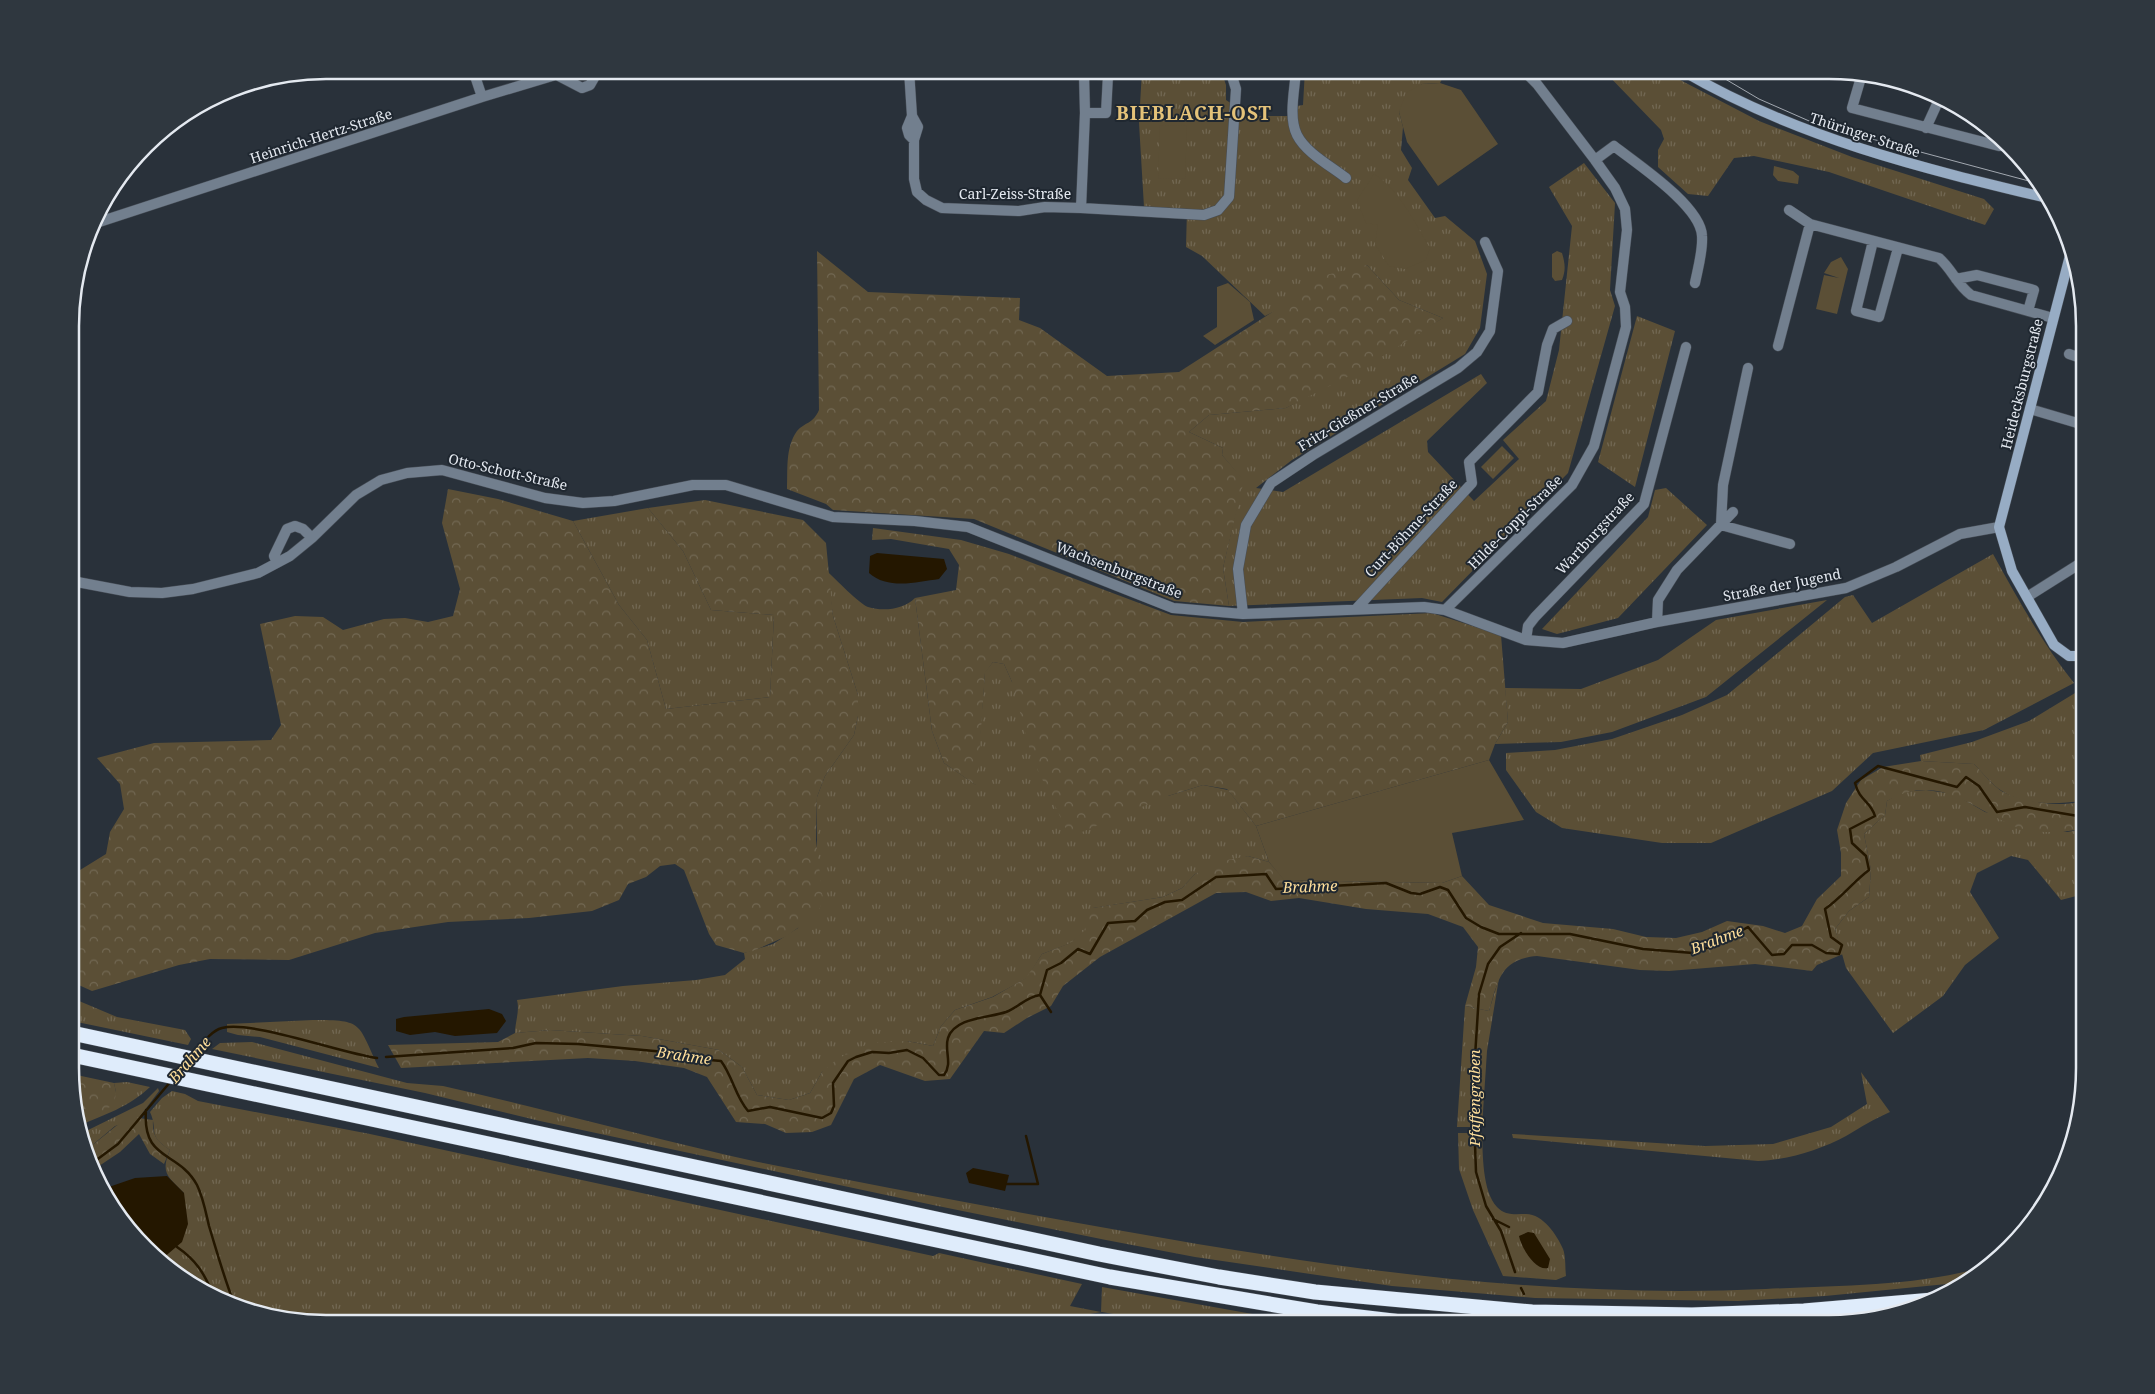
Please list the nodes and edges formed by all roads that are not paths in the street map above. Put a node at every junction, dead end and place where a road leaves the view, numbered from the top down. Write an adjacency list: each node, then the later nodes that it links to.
1 (476, 79): 11 (street)
2 (541, 79): 11 (street, Heinrich-Hertz-Straße)
3 (566, 79): 4 (street)
4 (593, 79)
5 (910, 79): 19 (street, Carl-Zeiss-Straße)
6 (1233, 79): 19 (street)
7 (1295, 79): 17 (street)
8 (1532, 79): 16 (street, Hilde-Coppi-Straße)
9 (1698, 79): 18 (street, Thüringer Straße)
10 (1860, 81): 14 (street)
11 (482, 97): 21 (street, Heinrich-Hertz-Straße)
12 (1938, 104): 14 (street)
13 (1086, 113): 19 (street)
14 (1926, 128): 15 (street)
15 (1998, 146)
16 (1595, 160): 28 (street); 50 (street, Hilde-Coppi-Straße)
17 (1346, 178)
18 (2039, 196)
19 (1081, 208)
20 (1789, 210): 22 (street)
21 (102, 221)
22 (1810, 224): 23 (street); 32 (street)
23 (1873, 241): 25 (street); 25 (street)
24 (1485, 242): 51 (street, Fritz-Gießner-Straße)
25 (1898, 248): 27 (street)
26 (2068, 262): 30 (street, Heidecksburgstraße)
27 (1956, 278): 29 (street); 29 (street)
28 (1695, 283)
29 (2028, 311): 30 (street)
30 (2053, 318): 37 (street, Heidecksburgstraße)
31 (1567, 321): 49 (street, Curt-Böhme-Straße)
32 (1778, 346)
33 (1686, 347): 54 (street, Wartburgstraße)
34 (2069, 354): 35 (street)
35 (2076, 356)
36 (1748, 368): 41 (street)
37 (2030, 409): 38 (street); 42 (street, Heidecksburgstraße)
38 (2076, 422)
39 (1733, 512): 41 (street)
40 (833, 517): 43 (street, Otto-Schott-Straße); 51 (street, Wachsenburgstraße)
41 (1721, 524): 44 (street); 52 (street)
42 (1999, 527): 48 (street); 52 (street, Straße der Jugend)
43 (312, 538): 45 (street, Otto-Schott-Straße); 45 (street)
44 (1790, 544)
45 (277, 563): 47 (street, Otto-Schott-Straße)
46 (2076, 566): 48 (street)
47 (79, 582)
48 (2027, 597): 55 (street)
49 (1357, 608): 50 (street, Wachsenburgstraße); 51 (street, Wachsenburgstraße)
50 (1445, 610): 53 (street, Wachsenburgstraße)
51 (1243, 614)
52 (1656, 622): 54 (street, Straße der Jugend)
53 (1488, 626): 54 (street, Straße der Jugend)
54 (1526, 640)
55 (2076, 656)
56 (79, 1035): 61 (highway)
57 (79, 1056): 59 (highway)
58 (1907, 1302): 60 (highway)
59 (1342, 1315)
60 (1692, 1315)
61 (1692, 1315)

